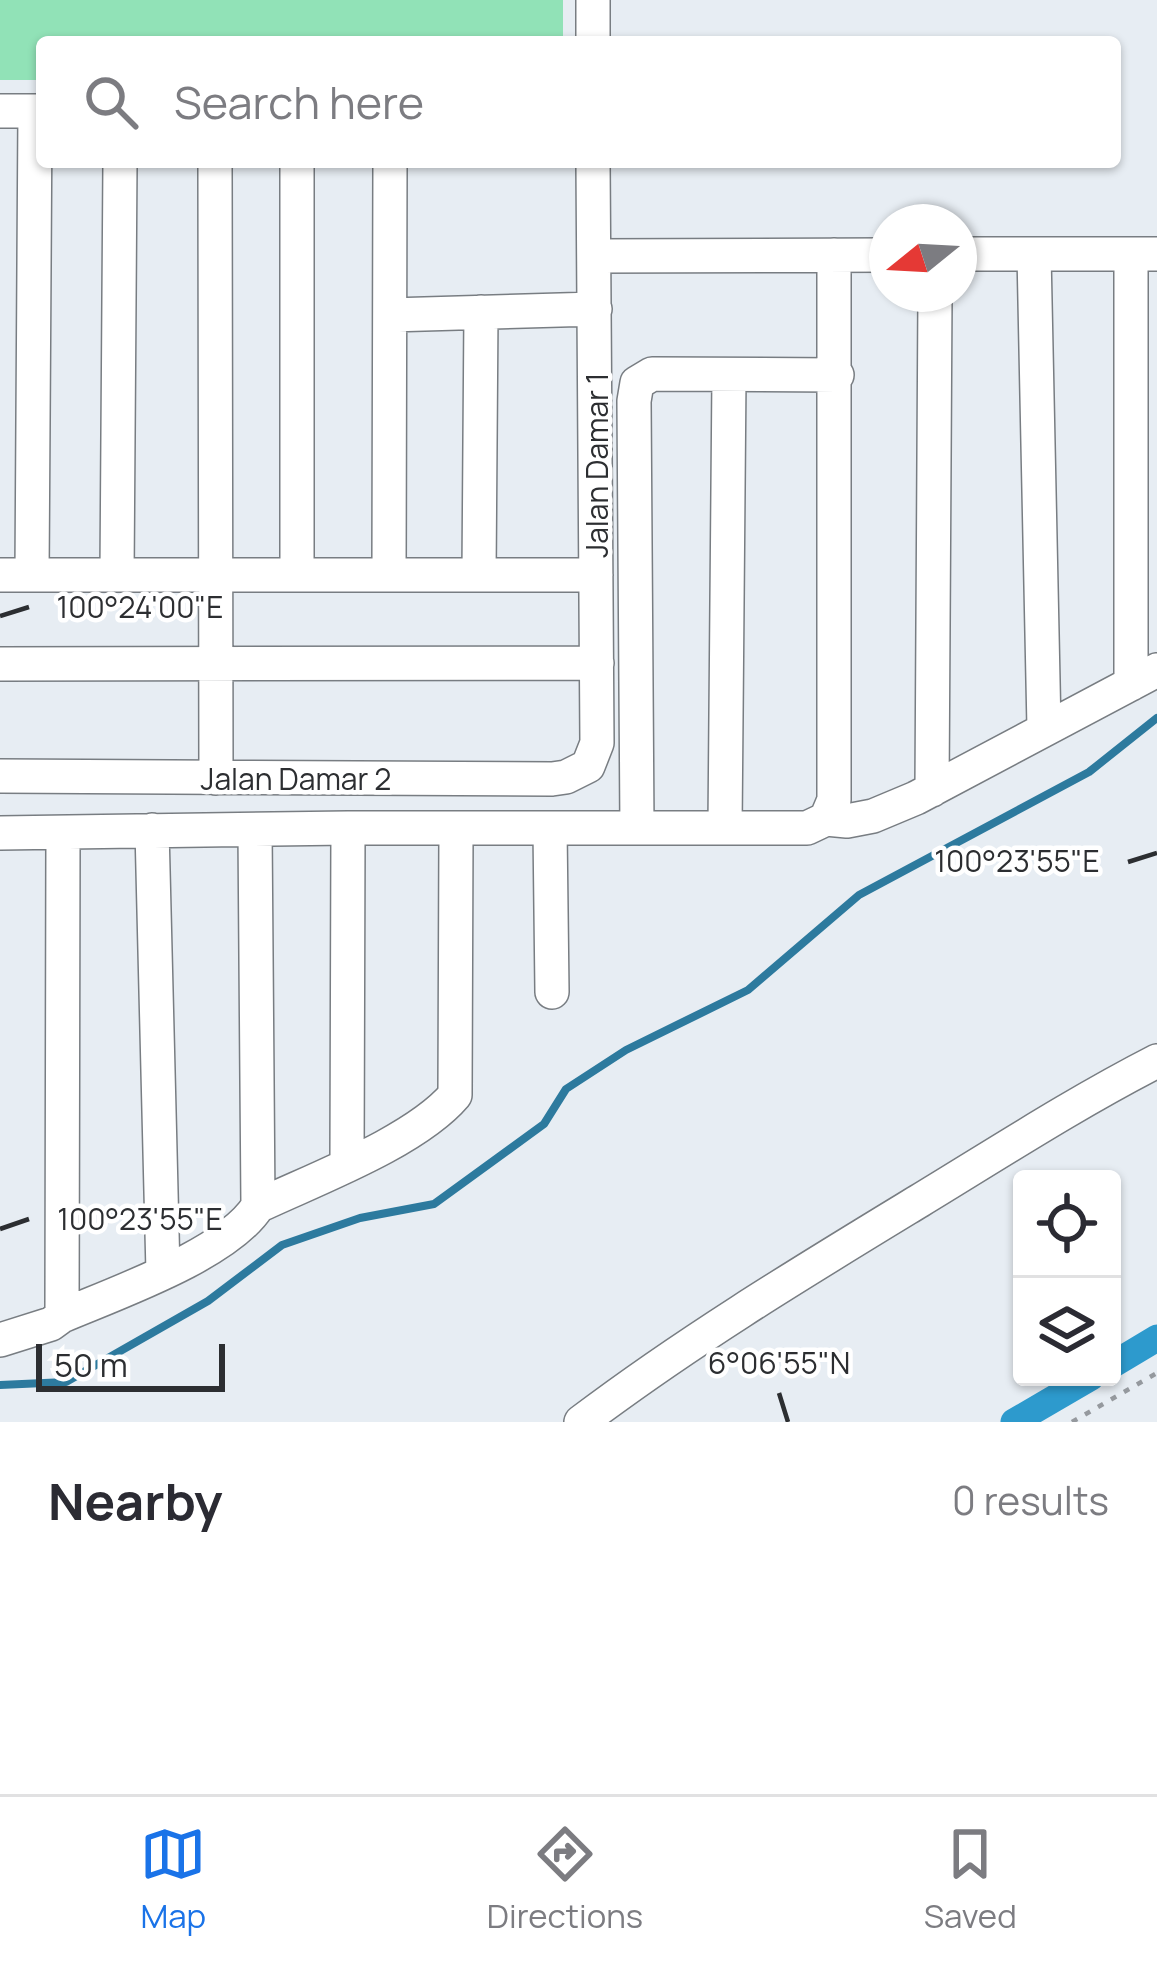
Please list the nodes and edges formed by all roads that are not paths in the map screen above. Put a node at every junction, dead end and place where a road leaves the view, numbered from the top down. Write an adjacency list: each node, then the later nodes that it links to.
1 (593, 0): 2 (street)
2 (592, 36)
3 (0, 111): 4 (street)
4 (36, 111)
5 (36, 168): 26 (street)
6 (120, 168): 23 (street)
7 (215, 168): 24 (street)
8 (297, 168): 27 (street)
9 (390, 168): 20 (street)
10 (593, 168): 16 (street, Jalan Damar 1)
11 (977, 254): 12 (street)
12 (1034, 254): 13 (street); 34 (street)
13 (1144, 254): 33 (street)
14 (835, 255): 15 (street); 16 (street); 21 (street)
15 (869, 255)
16 (596, 256): 17 (street, Jalan Damar 1)
17 (595, 309): 18 (street); 29 (street, Jalan Damar 1)
18 (482, 312): 20 (street); 25 (street)
19 (934, 312): 38 (street)
20 (390, 315): 28 (street)
21 (836, 375): 22 (street); 39 (street)
22 (729, 376): 41 (street); 42 (street)
23 (118, 574): 24 (street); 26 (street)
24 (214, 574): 27 (street); 32 (street)
25 (479, 574): 28 (street); 29 (street)
26 (16, 575)
27 (296, 575): 28 (street)
28 (388, 575)
29 (596, 575): 30 (street, Jalan Damar 1)
30 (597, 663): 32 (street); 35 (street, Jalan Damar 1)
31 (0, 664): 32 (street)
32 (215, 664): 37 (street)
33 (1144, 677): 34 (street)
34 (1044, 728): 38 (street)
35 (588, 766): 37 (street, Jalan Damar 2)
36 (0, 776): 37 (street, Jalan Damar 2)
37 (216, 778)
38 (932, 790): 39 (street)
39 (826, 819): 42 (street)
40 (348, 828): 45 (street); 46 (street); 51 (street)
41 (637, 828): 42 (street); 43 (street)
42 (725, 828)
43 (550, 829): 46 (street); 49 (street)
44 (152, 830): 45 (street); 48 (street); 53 (street)
45 (256, 830): 52 (street)
46 (456, 831): 51 (street)
47 (0, 833): 48 (street)
48 (63, 834): 54 (street)
49 (552, 992)
50 (1157, 1061): 56 (street)
51 (347, 1164): 52 (street)
52 (258, 1206): 53 (street)
53 (164, 1272): 54 (street)
54 (62, 1316): 55 (street)
55 (0, 1340)
56 (581, 1422)

